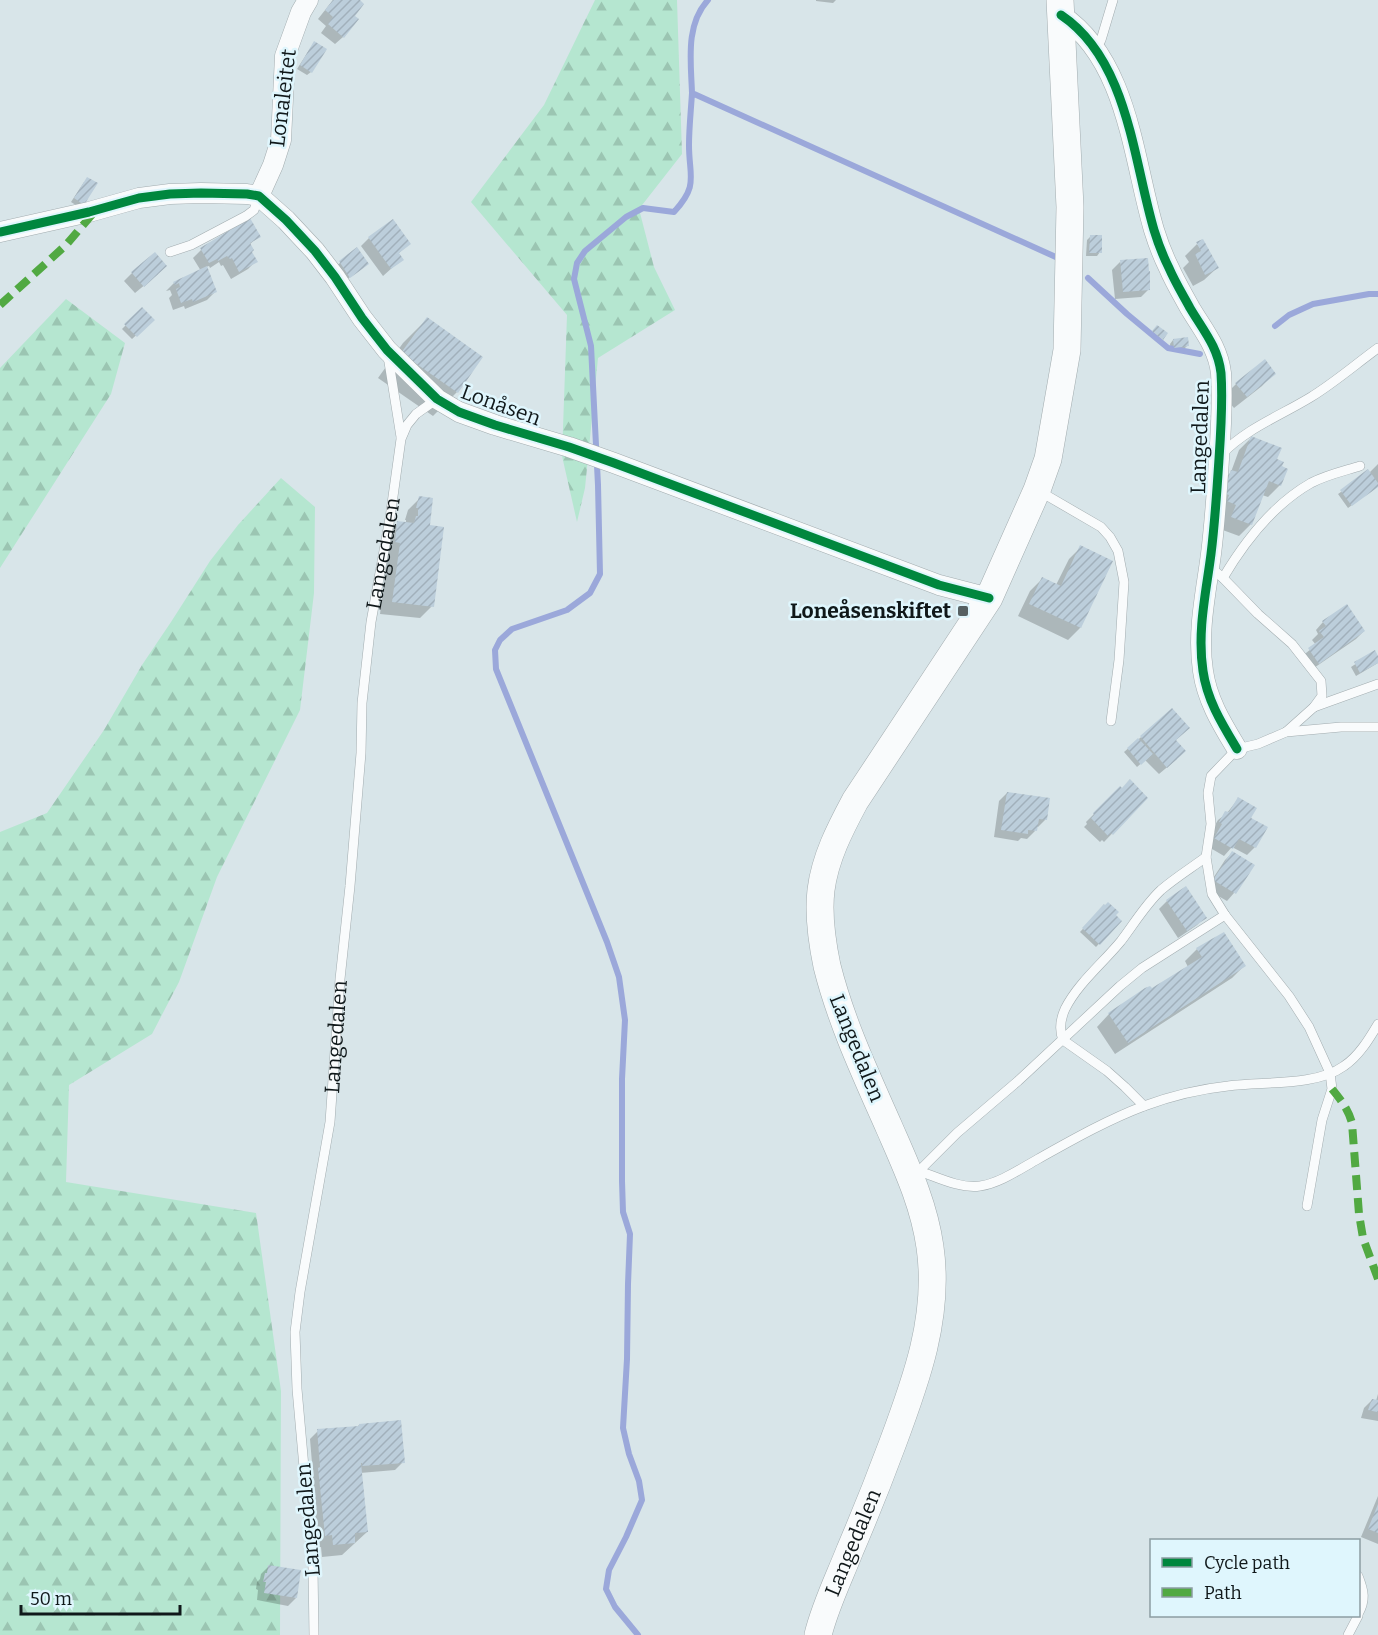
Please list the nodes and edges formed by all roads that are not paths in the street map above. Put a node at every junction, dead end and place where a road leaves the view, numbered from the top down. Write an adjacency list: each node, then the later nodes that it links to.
1 (308, 0): 5 (street, Lonaleitet)
2 (1113, 0): 4 (lane)
3 (1061, 7): 4 (street, Langedalen); 14 (main road, Langedalen)
4 (1095, 50): 12 (street, Langedalen)
5 (259, 196): 6 (street); 7 (lane); 9 (street, Lonåsen)
6 (0, 232)
7 (170, 252)
8 (1378, 348): 12 (lane)
9 (387, 350): 10 (street, Lonåsen); 11 (lane, Langedalen)
10 (436, 399): 11 (lane, Langedalen); 16 (street, Lonåsen)
11 (401, 440): 34 (lane, Langedalen)
12 (1219, 457): 15 (street, Langedalen)
13 (1360, 466): 15 (lane)
14 (1037, 490): 16 (main road, Langedalen); 19 (lane)
15 (1216, 572): 18 (lane); 22 (street, Langedalen)
16 (988, 598): 29 (main road, Langedalen)
17 (1378, 684): 18 (lane)
18 (1314, 707): 21 (lane)
19 (1111, 721)
20 (1378, 727): 21 (lane)
21 (1286, 732): 22 (lane)
22 (1237, 749): 23 (lane)
23 (1206, 857): 24 (lane); 26 (lane)
24 (1225, 915): 26 (lane); 27 (lane)
25 (1378, 1024): 27 (lane)
26 (1063, 1040): 28 (lane); 29 (lane)
27 (1330, 1073): 28 (lane); 30 (lane)
28 (1144, 1106): 29 (lane)
29 (914, 1172): 35 (main road, Langedalen)
30 (1307, 1206)
31 (1360, 1579): 32 (lane)
32 (1360, 1610)
33 (1357, 1617): 36 (lane)
34 (314, 1635)
35 (818, 1635)
36 (1348, 1635)

